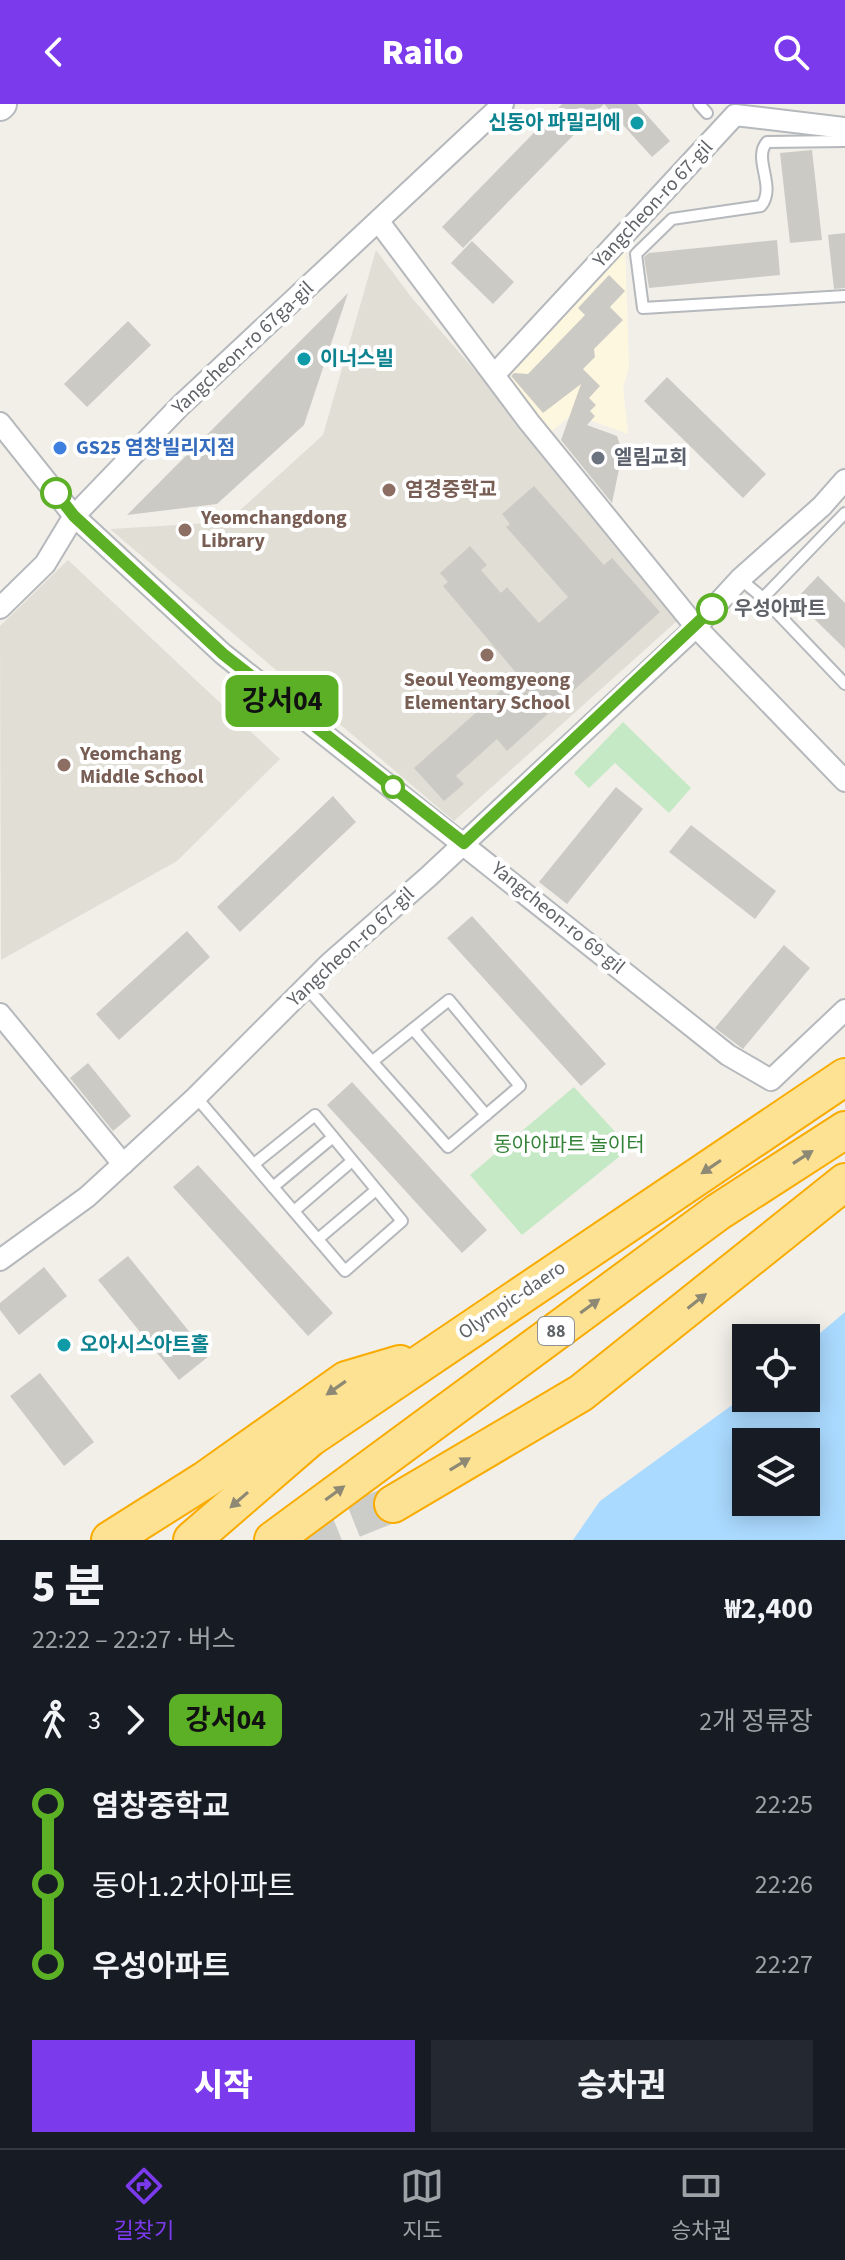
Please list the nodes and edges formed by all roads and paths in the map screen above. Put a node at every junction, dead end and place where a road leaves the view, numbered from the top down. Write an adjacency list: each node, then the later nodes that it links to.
1 (503, 104): 6 (street, Yangcheon-ro 67ga-gil)
2 (699, 104): 3 (lane)
3 (707, 113)
4 (845, 128): 8 (street, Yangcheon-ro 67-gil)
5 (845, 141): 7 (lane)
6 (379, 222): 8 (street); 12 (street, Yangcheon-ro 67ga-gil)
7 (845, 296)
8 (495, 374): 16 (street)
9 (0, 423): 12 (street, Yangcheon-ro 69-gil)
10 (845, 480): 13 (street, Yangcheon-ro 67-gil)
11 (845, 513): 14 (lane)
12 (74, 516): 15 (street, Yangcheon-ro 67ga-gil); 19 (street, Yangcheon-ro 69-gil)
13 (740, 579): 14 (lane); 16 (street, Yangcheon-ro 67-gil)
14 (763, 598): 17 (lane)
15 (0, 608)
16 (696, 627): 18 (street); 19 (street, Yangcheon-ro 67-gil)
17 (845, 684)
18 (845, 781)
19 (464, 843): 20 (street, Yangcheon-ro 67-gil); 21 (street, Yangcheon-ro 69-gil)
20 (306, 987): 24 (lane); 26 (street, Yangcheon-ro 67-gil)
21 (845, 1010)
22 (0, 1014): 31 (street)
23 (413, 1029): 24 (lane); 27 (lane); 27 (lane)
24 (373, 1061): 27 (lane)
25 (845, 1077): 39 (highway, Olympic-daero / 88, one-way to 39)
26 (196, 1097): 31 (street, Yangcheon-ro 67-gil); 32 (lane)
27 (486, 1115)
28 (845, 1130): 43 (highway, 88, one-way to 28)
29 (333, 1137): 30 (lane); 32 (lane); 34 (lane)
30 (352, 1161): 35 (lane); 36 (lane)
31 (123, 1164): 38 (street, Yangcheon-ro 67-gil)
32 (254, 1164): 34 (lane)
33 (845, 1182): 40 (highway, one-way to 33)
34 (273, 1187): 36 (lane)
35 (376, 1190): 37 (lane); 37 (lane)
36 (294, 1211): 37 (lane)
37 (318, 1239)
38 (0, 1260)
39 (435, 1352): 41 (highway, one-way to 41); 42 (highway, Olympic-daero / 88, one-way to 42)
40 (393, 1504)
41 (110, 1540)
42 (192, 1540)
43 (273, 1540)

